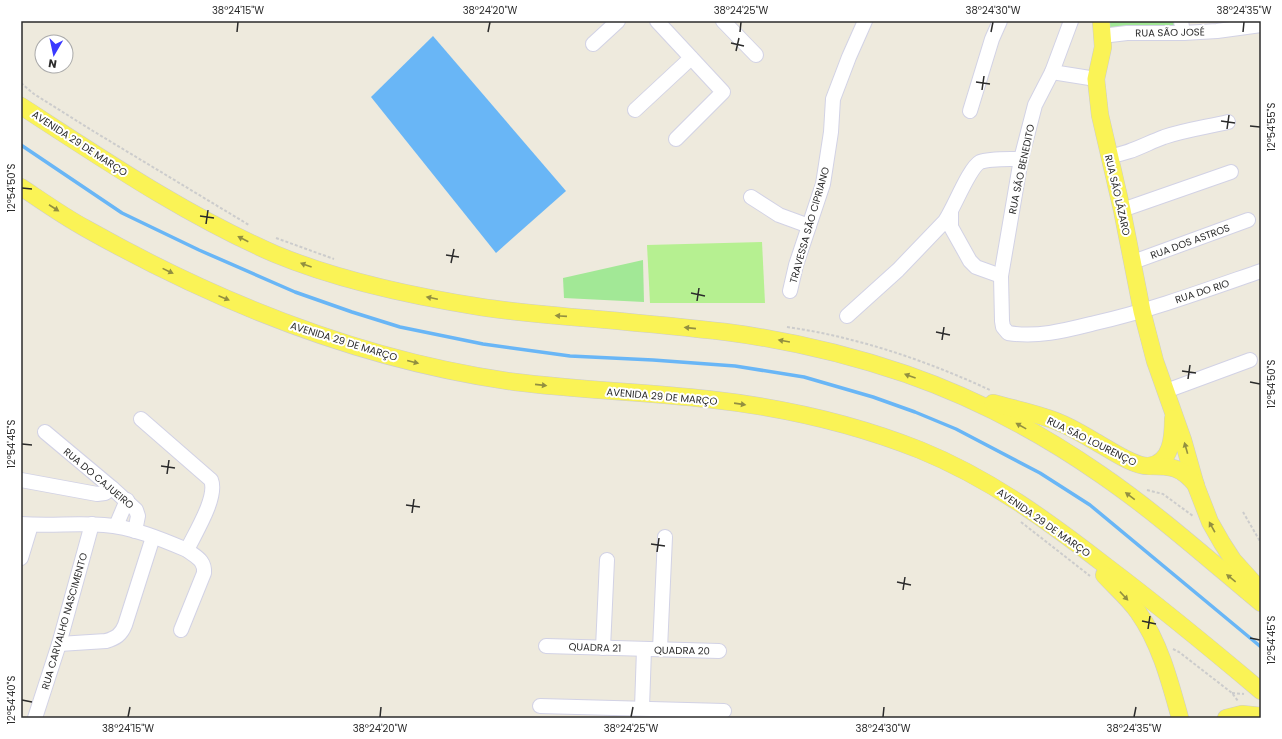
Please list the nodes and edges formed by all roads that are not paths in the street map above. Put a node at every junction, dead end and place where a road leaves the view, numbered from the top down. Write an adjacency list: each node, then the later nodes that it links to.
1 (618, 21): 10 (street)
2 (657, 21): 12 (street)
3 (723, 21): 11 (street)
4 (865, 21): 30 (street, TRAVESSA SÃO CIPRIANO)
5 (1000, 21): 18 (street)
6 (1071, 21): 13 (street, RUA SÃO BENEDITO)
7 (1261, 25): 8 (street, RUA SÃO JOSÉ)
8 (1182, 27): 9 (street, RUA SÃO JOSÉ)
9 (1102, 28): 14 (main road, RUA SÃO LÁZARO)
10 (593, 44)
11 (756, 55)
12 (691, 58): 17 (street); 21 (street)
13 (1052, 72): 14 (street); 23 (street, RUA SÃO BENEDITO)
14 (1096, 79): 22 (main road, RUA SÃO LÁZARO)
15 (21, 96): 20 (main road)
16 (21, 106): 20 (main road, AVENIDA 29 DE MARÇO)
17 (635, 110)
18 (970, 111)
19 (1228, 122): 22 (street)
20 (51, 126): 38 (main road, AVENIDA 29 DE MARÇO, one-way to 20)
21 (676, 139)
22 (1109, 156): 27 (main road, RUA SÃO LÁZARO)
23 (1021, 159): 28 (street); 33 (street, RUA SÃO BENEDITO)
24 (1231, 172): 27 (street)
25 (21, 188): 54 (main road, AVENIDA 29 DE MARÇO, one-way to 54)
26 (752, 197): 30 (street)
27 (1122, 210): 31 (main road, RUA SÃO LÁZARO)
28 (950, 213): 33 (street); 36 (street)
29 (1248, 220): 31 (street, RUA DOS ASTROS)
30 (809, 226): 34 (street, TRAVESSA SÃO CIPRIANO)
31 (1133, 262): 35 (main road, RUA SÃO LÁZARO)
32 (1261, 271): 35 (street, RUA DO RIO)
33 (1000, 276): 35 (street, RUA SÃO BENEDITO)
34 (790, 291)
35 (1142, 311): 39 (main road, RUA SÃO LOURENÇO)
36 (847, 316)
37 (1250, 360): 39 (street)
38 (946, 390): 43 (main road, RUA SÃO LOURENÇO); 59 (main road, AVENIDA 29 DE MARÇO, one-way to 38)
39 (1166, 391): 40 (main road, RUA SÃO LOURENÇO)
40 (1173, 408): 43 (main road, RUA SÃO LOURENÇO); 45 (main road, RUA SÃO LOURENÇO, one-way to 40)
41 (141, 419): 55 (street)
42 (45, 432): 46 (street, RUA DO CAJUEIRO)
43 (1148, 466): 45 (main road)
44 (21, 480): 46 (street)
45 (1196, 486): 58 (main road, RUA SÃO LOURENÇO, one-way to 45)
46 (112, 488): 47 (street, RUA DO CAJUEIRO)
47 (126, 500): 50 (street); 51 (street, RUA DO CAJUEIRO)
48 (26, 524): 49 (street); 56 (street)
49 (92, 524): 50 (street); 61 (street, RUA CARVALHO NASCIMENTO)
50 (116, 526): 51 (street)
51 (134, 531): 52 (street)
52 (153, 537): 55 (street); 61 (street)
53 (665, 537): 65 (street)
54 (1068, 537): 67 (main road, AVENIDA 29 DE MARÇO); 74 (main road, one-way to 74)
55 (187, 550): 60 (street)
56 (21, 558)
57 (607, 560): 63 (street)
58 (1261, 591)
59 (1261, 603)
60 (181, 630)
61 (59, 644): 71 (street, RUA CARVALHO NASCIMENTO)
62 (546, 646): 63 (street, QUADRA 21)
63 (603, 648): 64 (street, QUADRA 21)
64 (644, 649): 65 (street, QUADRA 20); 69 (street)
65 (660, 649): 66 (street, QUADRA 20)
66 (719, 650)
67 (1261, 691)
68 (540, 706): 69 (street)
69 (636, 711): 70 (street)
70 (724, 711)
71 (39, 716)
72 (1234, 716): 73 (main road)
73 (1261, 716)
74 (1180, 718)

